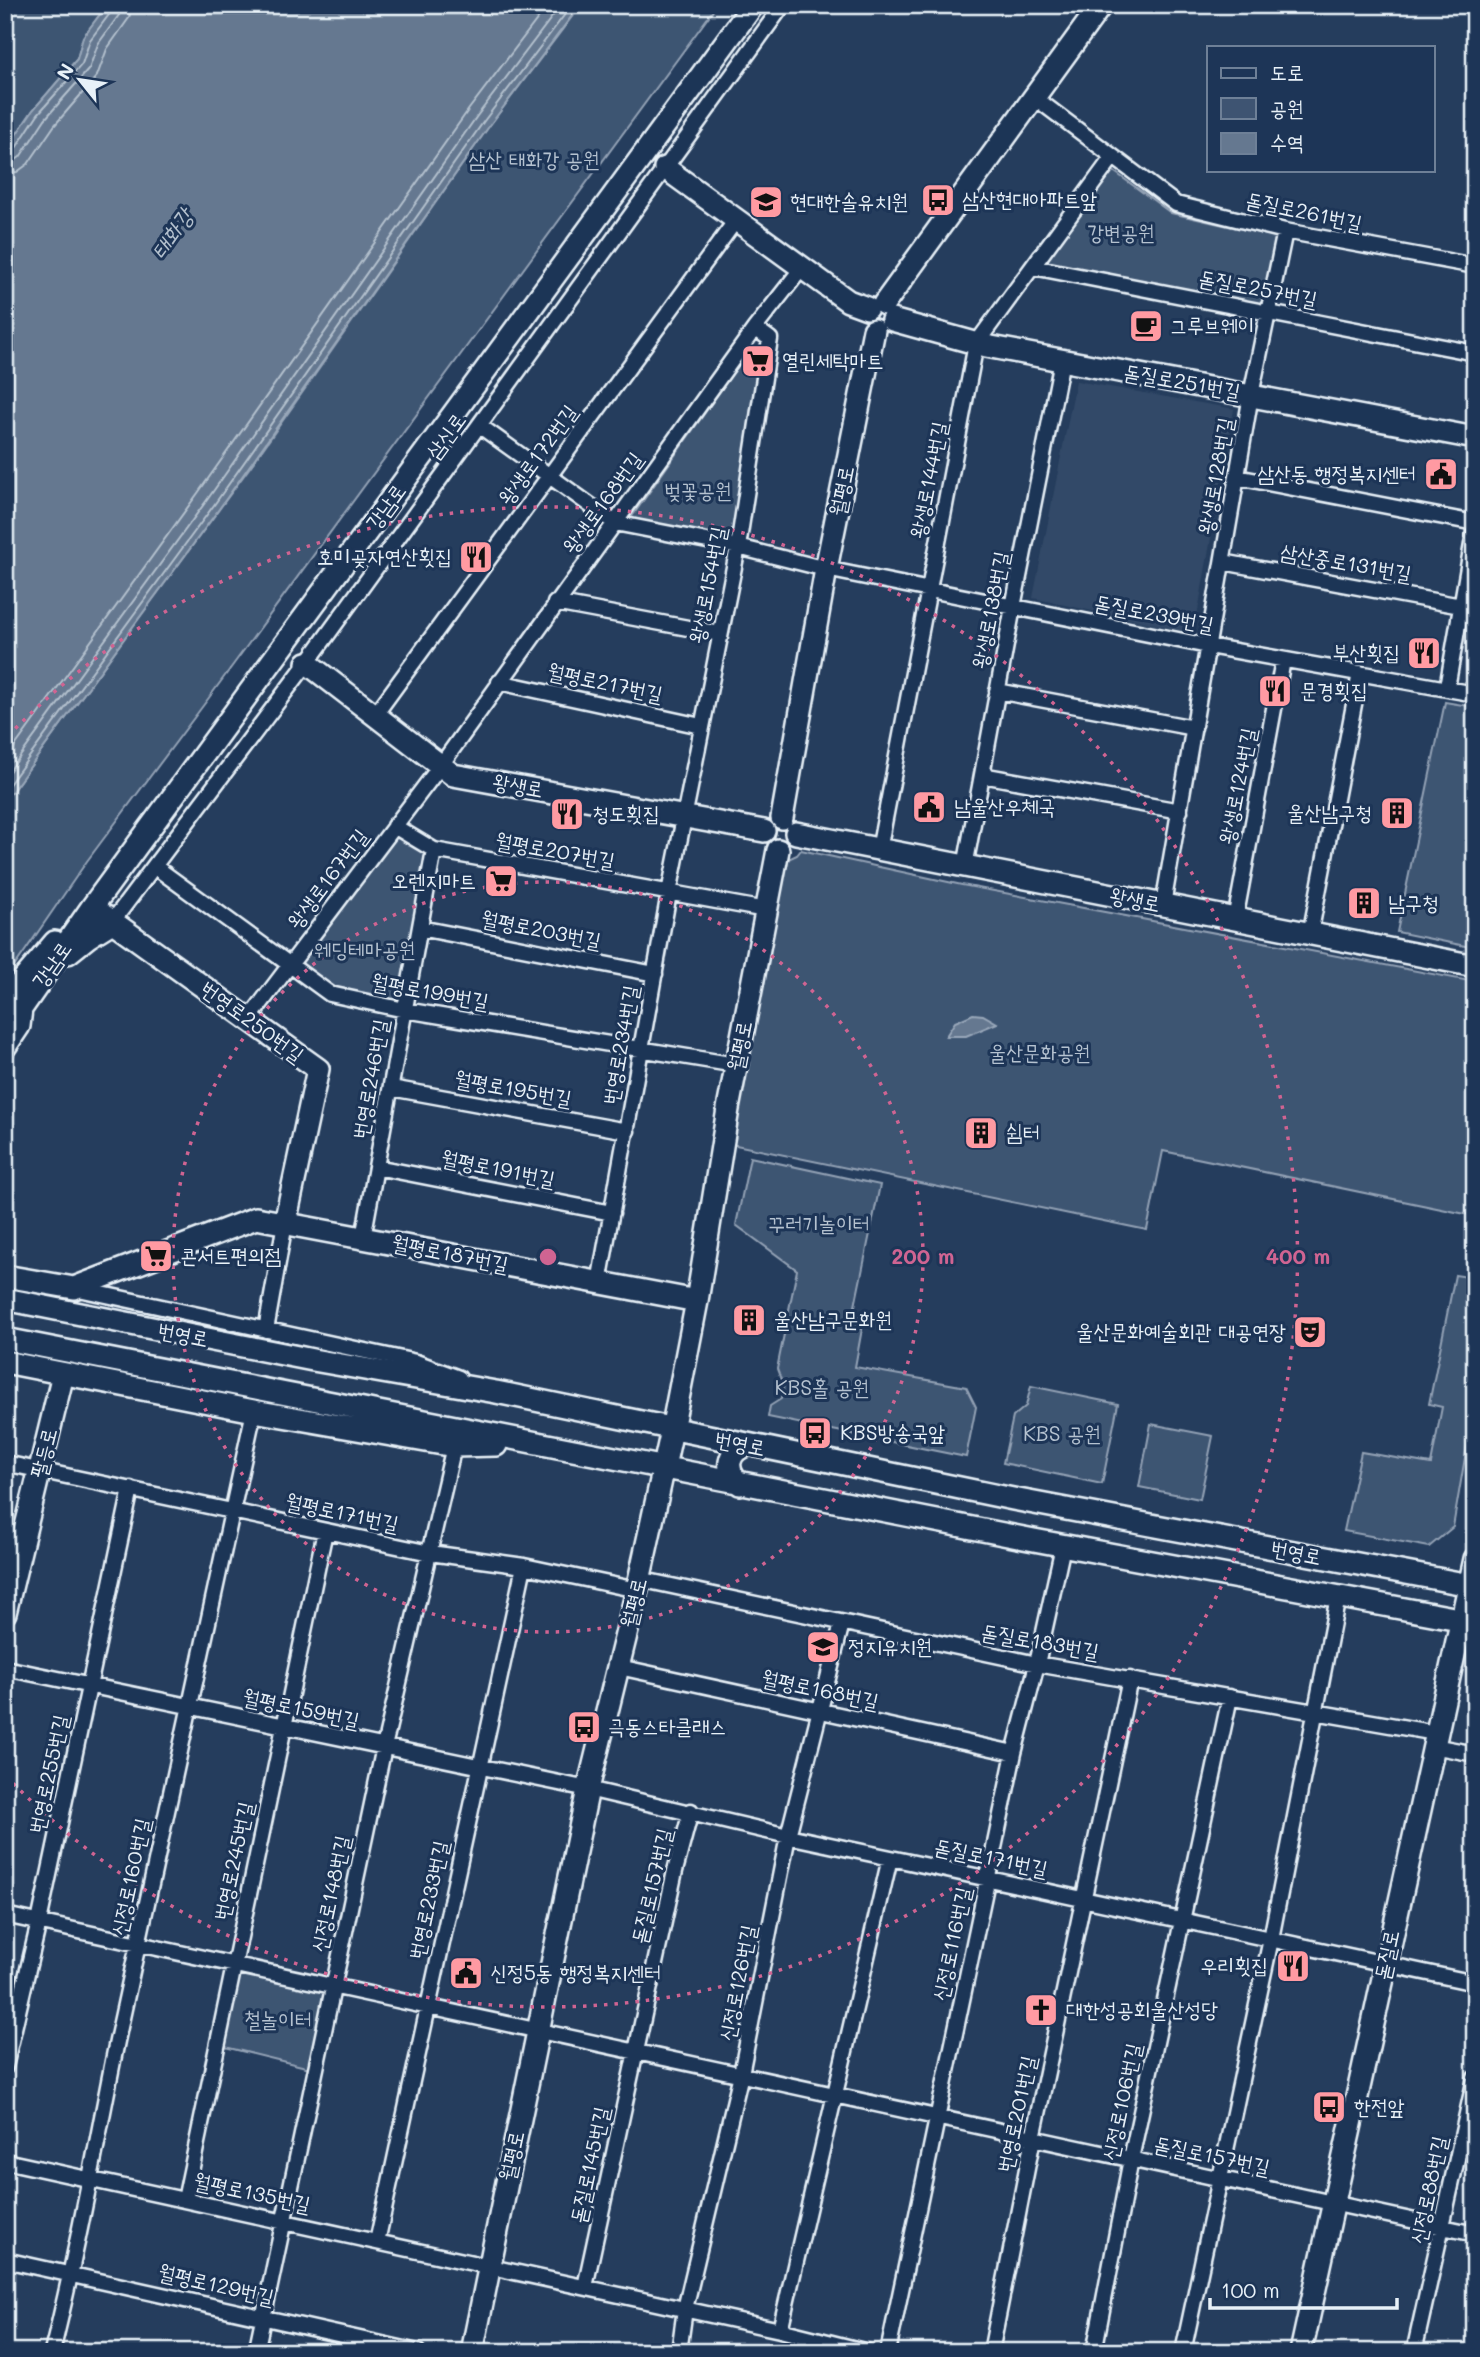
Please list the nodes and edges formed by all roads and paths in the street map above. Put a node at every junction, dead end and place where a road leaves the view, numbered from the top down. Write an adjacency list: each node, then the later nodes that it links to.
1 (753, 5): 58 (main road, 강남로)
2 (783, 5): 6 (street, 삼신로)
3 (1101, 5): 4 (main road, 월평로)
4 (1034, 97): 5 (street, 돋질로261번길); 13 (main road, 월평로)
5 (1112, 158): 8 (street, 돋질로261번길); 10 (street, 왕생로144번길)
6 (665, 168): 7 (main road, 돋질로251번길); 19 (street, 삼신로)
7 (736, 220): 11 (main road, 돋질로251번길); 21 (street, 왕생로172번길)
8 (1285, 231): 9 (street, 돋질로261번길); 12 (street, 왕생로128번길)
9 (1475, 266)
10 (1033, 267): 12 (street, 돋질로257번길); 15 (street, 왕생로144번길)
11 (803, 268): 13 (main road, 돋질로251번길); 14 (street, 왕생로168번길)
12 (1268, 313): 16 (street, 돋질로257번길); 18 (street, 왕생로128번길)
13 (879, 316): 15 (main road, 돋질로251번길); 27 (main road, 월평로)
14 (755, 328): 23 (street, 왕생로168번길); 25 (street, 왕생로154번길)
15 (976, 344): 17 (main road, 돋질로251번길); 28 (street, 왕생로144번길)
16 (1475, 353)
17 (1062, 360): 18 (main road, 돋질로251번길); 31 (street, 왕생로138번길)
18 (1251, 395): 20 (main road, 돋질로251번길); 22 (street, 왕생로128번길)
19 (480, 426): 21 (street); 35 (street, 삼신로)
20 (1475, 438)
21 (550, 475): 23 (street); 41 (street, 왕생로172번길)
22 (1237, 477): 24 (street); 26 (street, 왕생로128번길)
23 (615, 523): 25 (street, 돋질로239번길); 29 (street, 왕생로168번길)
24 (1475, 525): 30 (street)
25 (738, 547): 27 (street, 돋질로239번길); 32 (street, 왕생로154번길)
26 (1223, 562): 30 (street, 삼산중로131번길); 33 (street, 왕생로128번길)
27 (826, 569): 28 (street, 돋질로239번길); 48 (main road, 월평로)
28 (930, 590): 31 (street, 돋질로239번길); 53 (street, 왕생로144번길)
29 (555, 603): 32 (street); 37 (street, 왕생로168번길)
30 (1461, 606): 38 (street)
31 (1013, 607): 33 (street, 돋질로239번길); 39 (street, 왕생로138번길)
32 (720, 634): 42 (street, 왕생로154번길)
33 (1208, 646): 34 (street, 돋질로239번길); 43 (street, 왕생로128번길)
34 (1283, 660): 36 (street, 돋질로239번길); 60 (street, 왕생로124번길)
35 (307, 663): 41 (main road, 왕생로); 54 (street, 삼신로)
36 (1360, 673): 38 (street, 돋질로239번길); 63 (street)
37 (499, 682): 42 (street, 월평로217번길); 44 (street, 왕생로168번길)
38 (1447, 688): 40 (street, 돋질로239번길)
39 (997, 691): 43 (street); 45 (street, 왕생로138번길)
40 (1475, 694)
41 (375, 715): 44 (main road, 왕생로)
42 (701, 726): 47 (street, 왕생로154번길)
43 (1194, 728): 46 (street, 왕생로128번길)
44 (441, 765): 47 (main road, 왕생로); 49 (street, 왕생로167번길)
45 (982, 775): 46 (street); 55 (street, 왕생로138번길)
46 (1180, 811): 57 (street, 왕생로128번길)
47 (684, 815): 50 (main road, 왕생로); 56 (street, 번영로234번길)
48 (789, 825): 50 (main road); 52 (main road); 53 (main road, 왕생로)
49 (394, 826): 51 (street); 64 (street, 왕생로167번길)
50 (764, 831): 52 (main road)
51 (434, 850): 56 (street, 월평로207번길); 62 (street, 번영로246번길)
52 (778, 850): 59 (main road, 월평로)
53 (879, 850): 55 (main road, 왕생로)
54 (154, 866): 61 (street, 삼신로); 64 (street, 월평로199번길)
55 (965, 867): 57 (main road, 왕생로)
56 (669, 892): 59 (street, 월평로207번길); 66 (street, 번영로234번길)
57 (1163, 905): 60 (main road, 왕생로)
58 (92, 907): 61 (main road, 번영로250번길); 67 (main road, 강남로); 68 (main road)
59 (766, 910): 73 (main road, 월평로)
60 (1235, 920): 63 (main road, 왕생로)
61 (112, 922): 67 (main road); 70 (main road, 번영로250번길)
62 (420, 928): 66 (street, 월평로203번길); 69 (street, 번영로246번길)
63 (1310, 935): 65 (main road, 왕생로)
64 (290, 965): 69 (street, 월평로199번길); 70 (street, 왕생로167번길)
65 (1475, 966)
66 (655, 974): 72 (street, 번영로234번길)
67 (44, 978): 68 (main road, 강남로)
68 (10, 1009): 71 (main road, 강남로)
69 (405, 1010): 72 (street, 월평로199번길); 74 (street, 번영로246번길)
70 (249, 1019): 78 (main road, 번영로250번길)
71 (5, 1046)
72 (641, 1049): 73 (street, 월평로199번길); 75 (street, 번영로234번길)
73 (736, 1065): 84 (main road, 월평로)
74 (391, 1088): 75 (street, 월평로195번길); 76 (street, 번영로246번길)
75 (627, 1131): 77 (street, 번영로234번길)
76 (376, 1167): 77 (street, 월평로191번길); 79 (street, 번영로246번길)
77 (612, 1213): 81 (street, 번영로234번길)
78 (285, 1223): 79 (main road, 월평로187번길); 82 (main road); 85 (street, 번영로250번길)
79 (363, 1238): 81 (main road, 월평로187번길)
80 (5, 1276): 82 (main road)
81 (599, 1283): 84 (main road, 월평로187번길)
82 (74, 1289): 85 (street)
83 (5, 1299): 89 (main road, 번영로)
84 (697, 1301): 91 (main road, 월평로)
85 (266, 1329): 89 (street)
86 (5, 1339): 92 (main road, 번영로)
87 (5, 1362): 88 (main road)
88 (63, 1374): 90 (main road); 97 (main road, 팔등로)
89 (496, 1392): 91 (main road, 번영로)
90 (254, 1411): 94 (main road); 100 (street, 신정로160번길)
91 (672, 1430): 93 (main road, 번영로); 96 (main road, 월평로)
92 (542, 1444): 94 (main road); 96 (main road, 번영로)
93 (747, 1445): 98 (main road); 106 (main road, 번영로)
94 (454, 1446): 103 (street, 신정로148번길)
95 (5, 1463): 97 (street, 월평로171번길)
96 (664, 1468): 98 (main road, 번영로); 107 (main road, 월평로)
97 (39, 1470): 99 (street, 월평로171번길); 111 (main road, 팔등로)
98 (740, 1484): 102 (main road, 번영로)
99 (131, 1489): 100 (street, 월평로171번길); 118 (street, 번영로255번길)
100 (232, 1510): 101 (street, 월평로171번길); 120 (street, 신정로160번길)
101 (325, 1531): 103 (street, 월평로171번길); 123 (street, 번영로245번길)
102 (1063, 1546): 109 (main road, 번영로); 114 (street, 신정로116번길)
103 (430, 1553): 105 (street, 월평로171번길); 125 (street, 신정로148번길)
104 (1475, 1559): 108 (main road, 돋질로)
105 (524, 1566): 107 (street, 월평로171번길); 128 (street, 번영로233번길)
106 (1379, 1568): 108 (main road, 번영로); 110 (main road)
107 (638, 1585): 113 (street, 돋질로183번길); 115 (main road, 월평로)
108 (1472, 1585): 112 (main road, 돋질로)
109 (1338, 1597): 110 (main road, 번영로); 122 (street)
110 (1371, 1604): 112 (main road, 번영로)
111 (5, 1613)
112 (1468, 1621): 124 (main road, 돋질로)
113 (842, 1623): 114 (street, 돋질로183번길); 121 (street, 신정로126번길)
114 (1037, 1664): 117 (street, 돋질로183번길); 126 (street, 신정로116번길)
115 (619, 1667): 121 (street, 월평로168번길); 129 (main road, 월평로)
116 (5, 1668): 118 (street, 월평로159번길)
117 (1129, 1679): 119 (street, 돋질로183번길); 134 (street, 번영로201번길)
118 (89, 1686): 120 (street, 월평로159번길); 137 (street, 번영로255번길)
119 (1230, 1697): 122 (street, 돋질로183번길); 136 (street, 신정로106번길)
120 (188, 1707): 123 (street, 월평로159번길); 139 (street, 신정로160번길)
121 (821, 1712): 126 (street, 월평로168번길); 131 (street, 신정로126번길)
122 (1316, 1712): 124 (street, 돋질로183번길); 138 (street)
123 (284, 1727): 125 (street, 월평로159번길); 141 (street, 번영로245번길)
124 (1435, 1740): 127 (street, 돋질로183번길); 140 (main road, 돋질로)
125 (384, 1747): 128 (street, 월평로159번길); 143 (street, 신정로148번길)
126 (1014, 1753): 133 (street, 신정로116번길)
127 (1475, 1754)
128 (479, 1767): 129 (street, 월평로159번길); 144 (street, 번영로233번길)
129 (588, 1789): 130 (street, 돋질로171번길); 145 (main road, 월평로)
130 (691, 1811): 131 (street, 돋질로171번길); 146 (street, 돋질로157번길)
131 (788, 1836): 132 (street, 돋질로171번길); 148 (street, 신정로126번길)
132 (890, 1858): 133 (street, 돋질로171번길); 150 (street)
133 (988, 1879): 134 (street, 돋질로171번길); 151 (street, 신정로116번길)
134 (1083, 1899): 136 (street, 돋질로171번길); 152 (street, 번영로201번길)
135 (5, 1915): 137 (street, 돋질로157번길)
136 (1182, 1920): 138 (street, 돋질로171번길); 153 (street, 신정로106번길)
137 (39, 1922): 139 (street, 돋질로157번길); 147 (street, 번영로255번길)
138 (1271, 1939): 140 (street, 돋질로171번길); 156 (street)
139 (138, 1944): 141 (street, 돋질로157번길); 155 (street, 신정로160번길)
140 (1385, 1964): 142 (street, 돋질로171번길); 158 (main road, 돋질로)
141 (234, 1965): 143 (street, 돋질로157번길); 157 (street, 번영로245번길)
142 (1475, 1983)
143 (333, 1986): 144 (street, 돋질로157번길); 159 (street, 신정로148번길)
144 (428, 2006): 145 (street, 돋질로157번길); 162 (street, 번영로233번길)
145 (538, 2030): 146 (street, 돋질로157번길); 164 (main road, 월평로)
146 (636, 2051): 148 (street, 돋질로157번길); 166 (street, 돋질로145번길)
147 (5, 2067)
148 (741, 2074): 150 (street, 돋질로157번길); 167 (street, 신정로126번길)
149 (1475, 2078): 160 (street, 신정로88번길)
150 (835, 2095): 151 (street, 돋질로157번길); 169 (street)
151 (938, 2117): 152 (street, 돋질로157번길); 176 (street, 신정로116번길)
152 (1032, 2138): 153 (street, 돋질로157번길); 177 (street, 번영로201번길)
153 (1131, 2160): 156 (street, 돋질로157번길); 178 (street, 신정로106번길)
154 (5, 2161): 155 (street, 월평로135번길)
155 (88, 2179): 157 (street, 월평로135번길); 165 (street, 신정로160번길)
156 (1219, 2179): 158 (street, 돋질로157번길); 179 (street)
157 (185, 2200): 159 (street, 월평로135번길)
158 (1333, 2204): 160 (street, 돋질로157번길); 180 (main road, 돋질로)
159 (282, 2221): 162 (street, 월평로135번길); 168 (street, 신정로148번길)
160 (1442, 2227): 161 (street, 돋질로157번길); 181 (street, 신정로88번길)
161 (1475, 2234)
162 (377, 2242): 164 (street, 월평로135번길)
163 (5, 2260): 165 (street, 월평로129번길)
164 (490, 2266): 166 (street); 173 (main road, 월평로)
165 (72, 2274): 168 (street, 월평로129번길); 170 (street, 신정로160번길)
166 (585, 2287): 167 (street)
167 (685, 2309): 169 (street); 174 (street, 신정로126번길)
168 (264, 2317): 171 (street, 신정로148번길); 172 (street, 월평로129번길)
169 (780, 2330): 175 (street)
170 (52, 2352)
171 (256, 2352)
172 (418, 2352)
173 (472, 2352)
174 (679, 2352)
175 (868, 2352)
176 (888, 2352)
177 (991, 2352)
178 (1094, 2352)
179 (1183, 2352)
180 (1301, 2352)
181 (1415, 2352)

